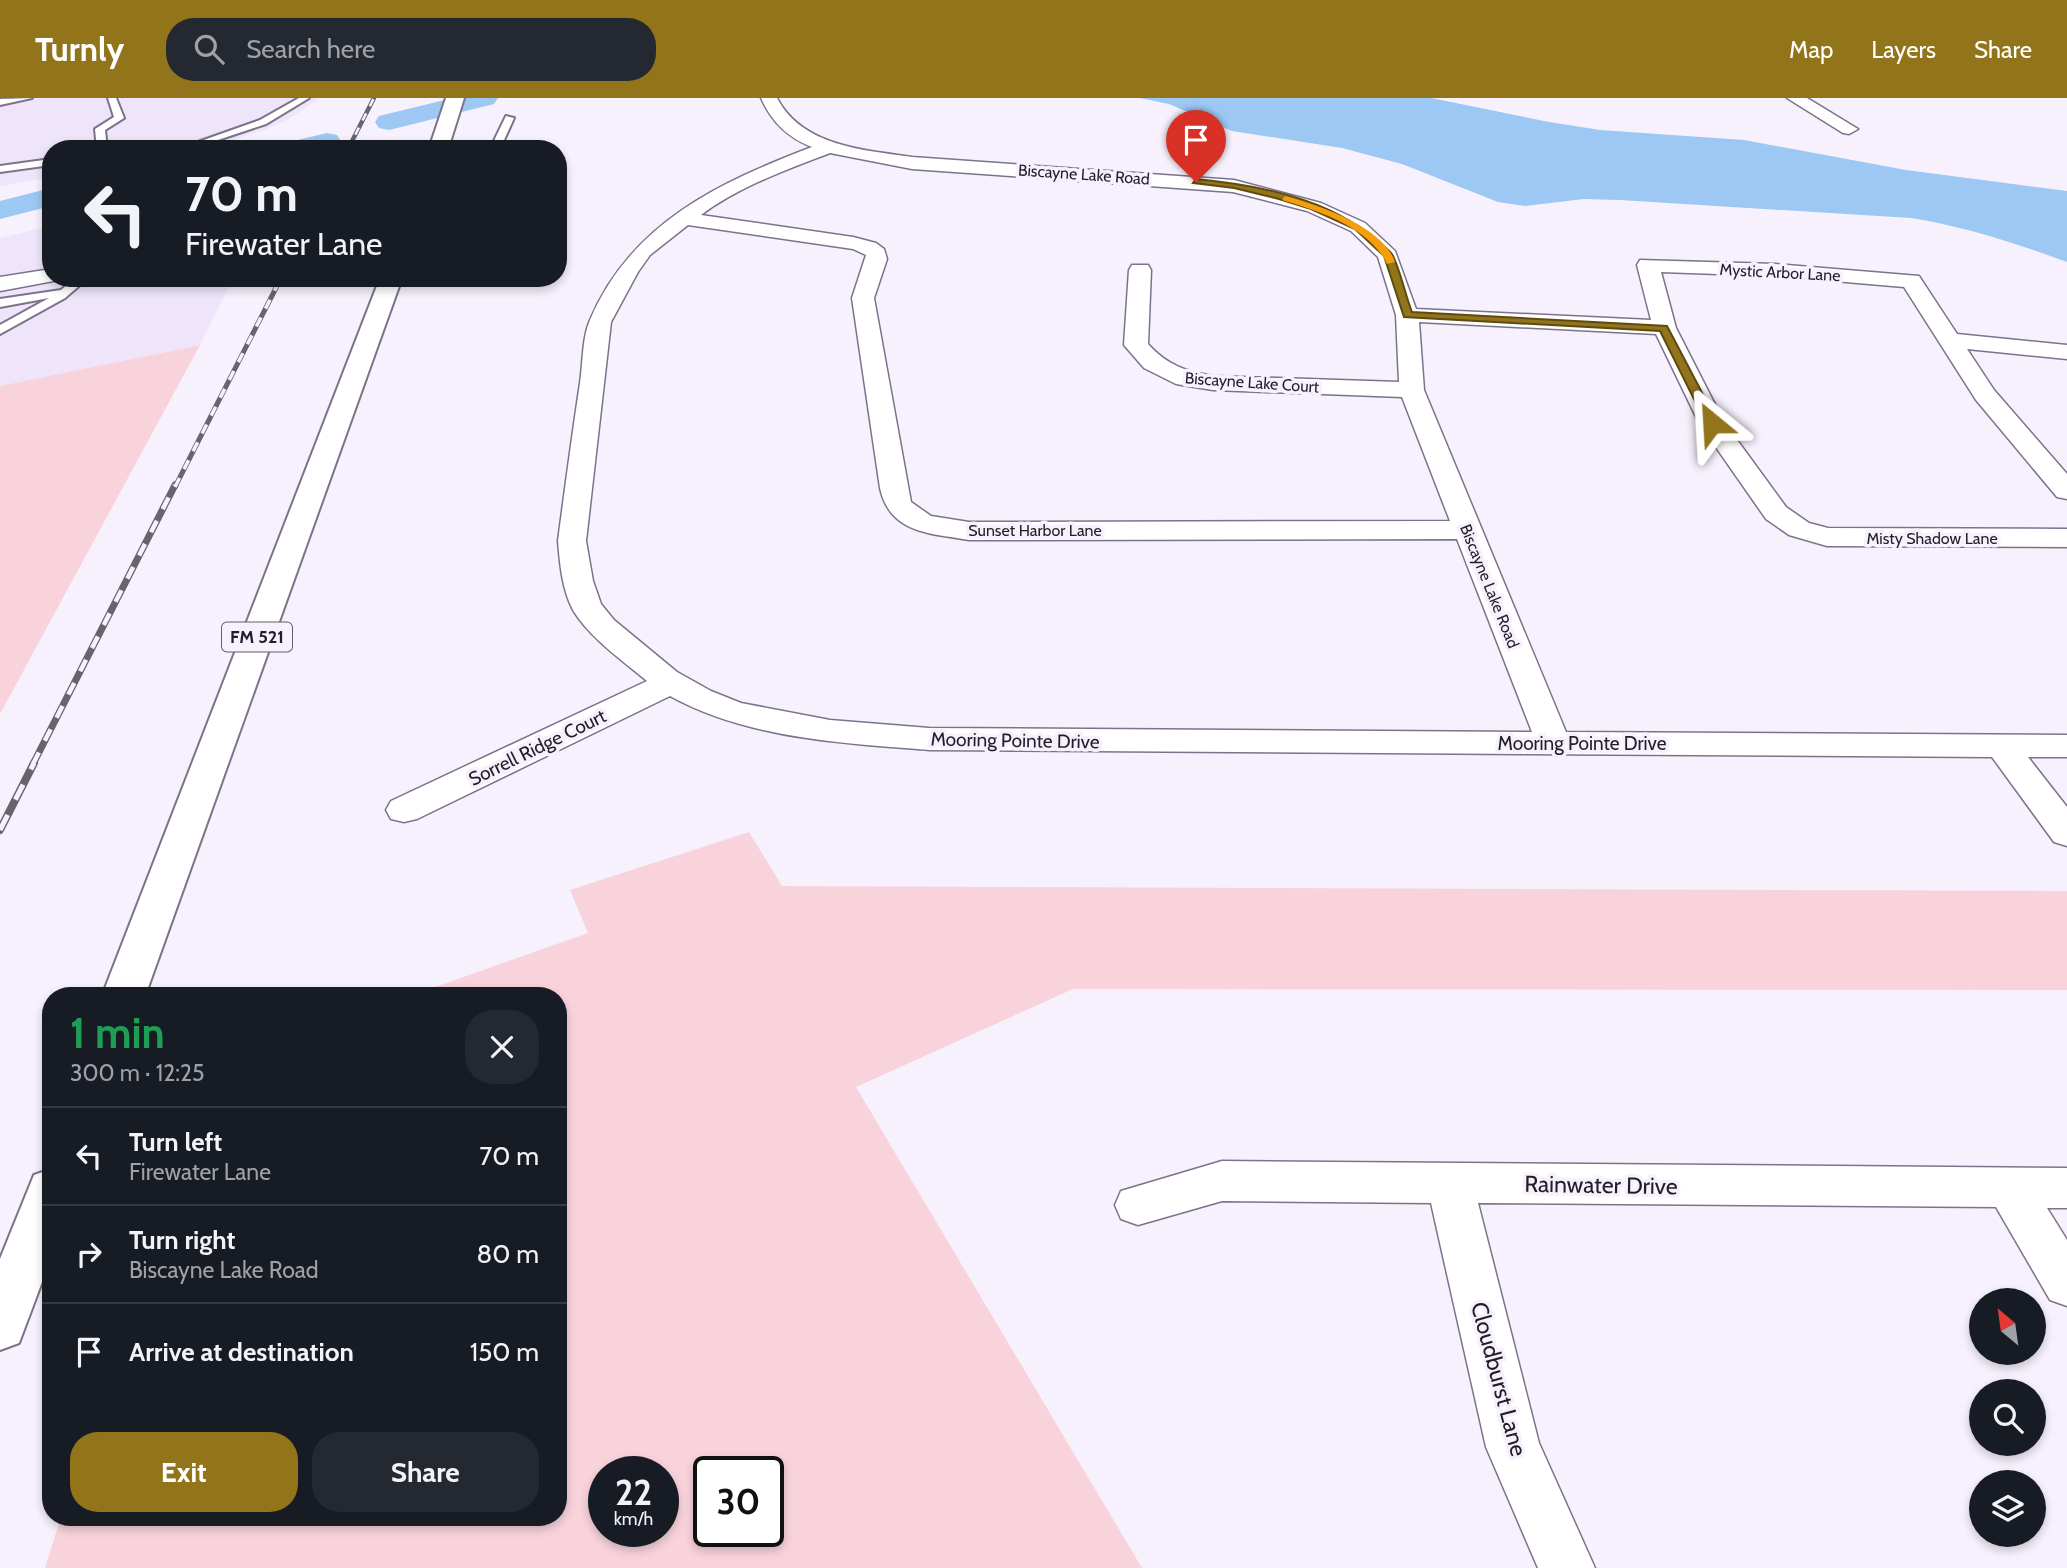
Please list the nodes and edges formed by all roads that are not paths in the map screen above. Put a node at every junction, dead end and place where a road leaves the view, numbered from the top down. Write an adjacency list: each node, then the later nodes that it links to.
1 (28, 98): 6 (lane)
2 (112, 98): 10 (lane)
3 (305, 98): 11 (lane)
4 (769, 98): 14 (street, Biscayne Lake Road)
5 (1795, 98): 9 (street)
6 (0, 102)
7 (452, 106): 12 (main road)
8 (509, 118): 13 (lane)
9 (1849, 129)
10 (101, 140)
11 (209, 140)
12 (441, 140)
13 (499, 140)
14 (828, 146): 17 (street, Mooring Pointe Drive); 25 (street, Biscayne Lake Road)
15 (42, 163): 16 (lane)
16 (0, 169)
17 (682, 218): 32 (street, Sunset Harbor Lane); 34 (street, Mooring Pointe Drive)
18 (1140, 270): 30 (street, Biscayne Lake Court)
19 (42, 277): 20 (street)
20 (0, 284)
21 (71, 287): 23 (lane)
22 (387, 287): 40 (main road, FM 521)
23 (65, 292): 24 (lane); 27 (lane)
24 (0, 303)
25 (1408, 315): 26 (street); 30 (street, Biscayne Lake Road)
26 (1664, 328): 28 (street, Mystic Arbor Lane); 33 (street, Misty Shadow Lane)
27 (0, 330)
28 (1951, 341): 29 (street); 31 (street)
29 (2067, 352)
30 (1412, 390): 32 (street, Biscayne Lake Road)
31 (2067, 491)
32 (1467, 530): 35 (street, Biscayne Lake Road)
33 (2067, 538)
34 (670, 683): 35 (street, Mooring Pointe Drive); 38 (street, Sorrell Ridge Court)
35 (1553, 743): 36 (street, Mooring Pointe Drive)
36 (2002, 746): 37 (street, Mooring Pointe Drive); 39 (street)
37 (2067, 746)
38 (404, 810)
39 (2067, 833)
40 (126, 987)
41 (1450, 1184): 43 (street, Rainwater Drive); 44 (street, Rainwater Drive); 48 (street, Cloudburst Lane)
42 (2067, 1188): 43 (street, Rainwater Drive)
43 (2010, 1189): 46 (street)
44 (1138, 1205)
45 (42, 1214): 47 (main road)
46 (2067, 1284)
47 (0, 1326)
48 (1567, 1568)

